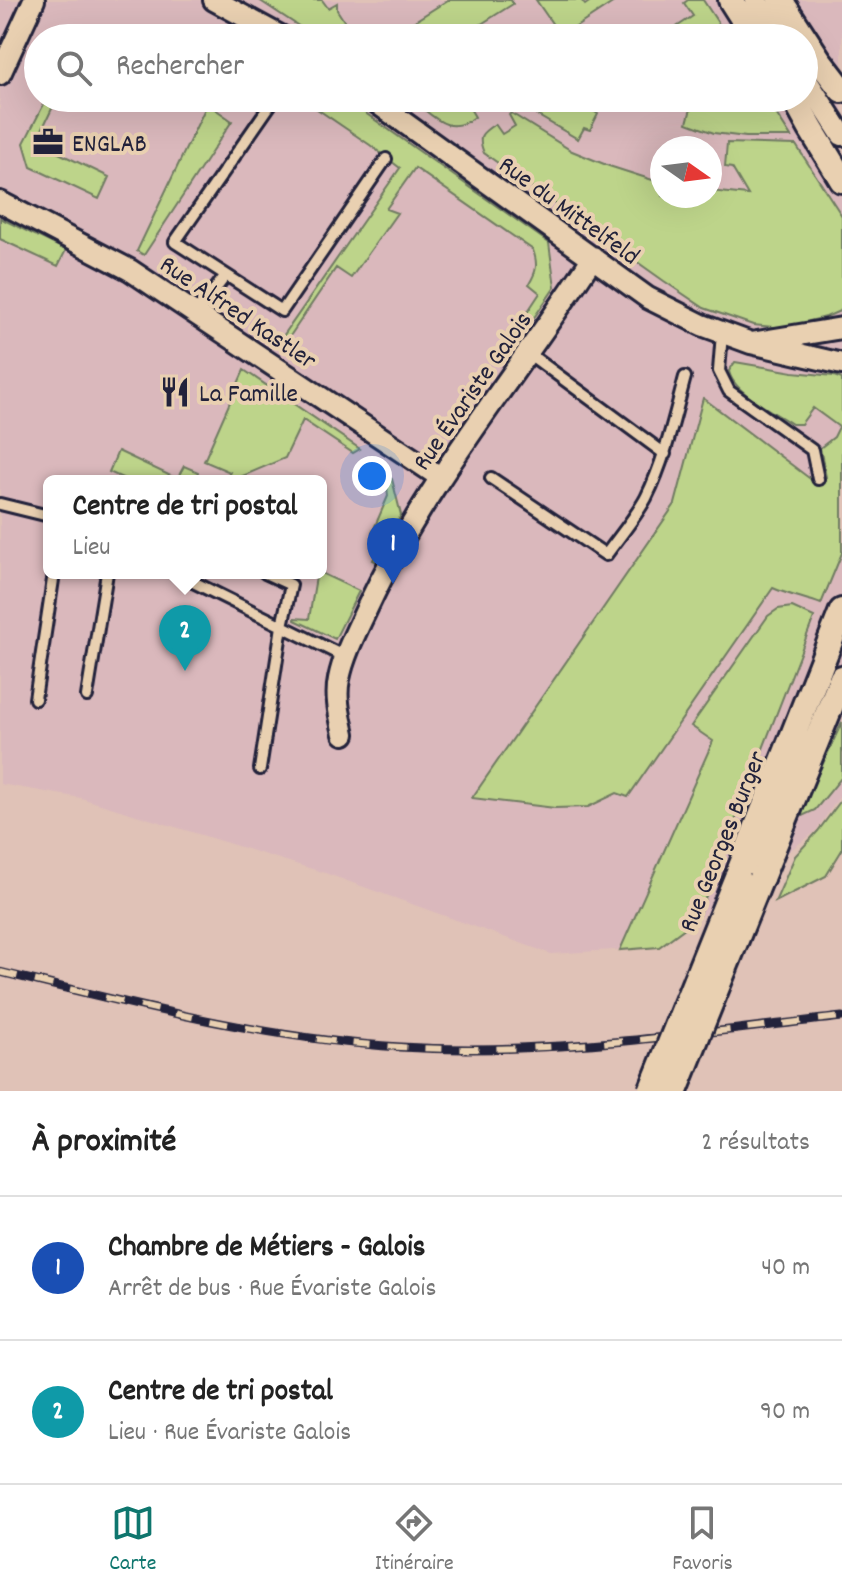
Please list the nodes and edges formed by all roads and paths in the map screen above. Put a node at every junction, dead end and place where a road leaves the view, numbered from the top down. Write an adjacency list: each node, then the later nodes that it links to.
1 (34, 0): 11 (street)
2 (214, 0): 6 (street)
3 (731, 0): 7 (street)
4 (756, 0): 8 (street)
5 (780, 0): 9 (street)
6 (258, 24)
7 (746, 24)
8 (771, 24)
9 (796, 24)
10 (818, 58): 12 (street)
11 (0, 74)
12 (842, 90)
13 (818, 98): 17 (street)
14 (265, 112): 22 (lane)
15 (390, 112): 21 (street, Rue du Mittelfeld)
16 (802, 112): 19 (street)
17 (842, 135)
18 (386, 159): 22 (lane)
19 (842, 180)
20 (0, 202): 23 (street, Rue Alfred Kastler)
21 (593, 257): 25 (street, Rue du Mittelfeld); 27 (street, Rue Évariste Galois)
22 (226, 275): 23 (lane)
23 (196, 314): 31 (street, Rue Alfred Kastler)
24 (842, 328): 26 (street, Rue du Mittelfeld)
25 (722, 333): 26 (street, Rue du Mittelfeld); 33 (lane)
26 (751, 343): 28 (street, Rue du Mittelfeld)
27 (528, 353): 30 (lane); 31 (street, Rue Évariste Galois)
28 (842, 364)
29 (685, 377): 30 (lane)
30 (665, 454): 32 (lane)
31 (440, 477): 42 (street, Rue Évariste Galois)
32 (491, 478)
33 (818, 479)
34 (0, 504): 35 (lane)
35 (43, 515)
36 (53, 579): 45 (lane)
37 (106, 579): 44 (lane)
38 (187, 579): 41 (lane)
39 (278, 579): 41 (lane)
40 (842, 611): 48 (street, Rue Georges Burger)
41 (282, 626): 42 (lane); 47 (lane)
42 (345, 657): 46 (street, Rue Évariste Galois)
43 (842, 678): 48 (street, Rue Georges Burger)
44 (87, 696)
45 (35, 699)
46 (344, 734)
47 (260, 769)
48 (749, 878): 49 (street, Rue Georges Burger, bridge); 50 (street, Rue Georges Burger, bridge)
49 (651, 1091)
50 (675, 1091)

